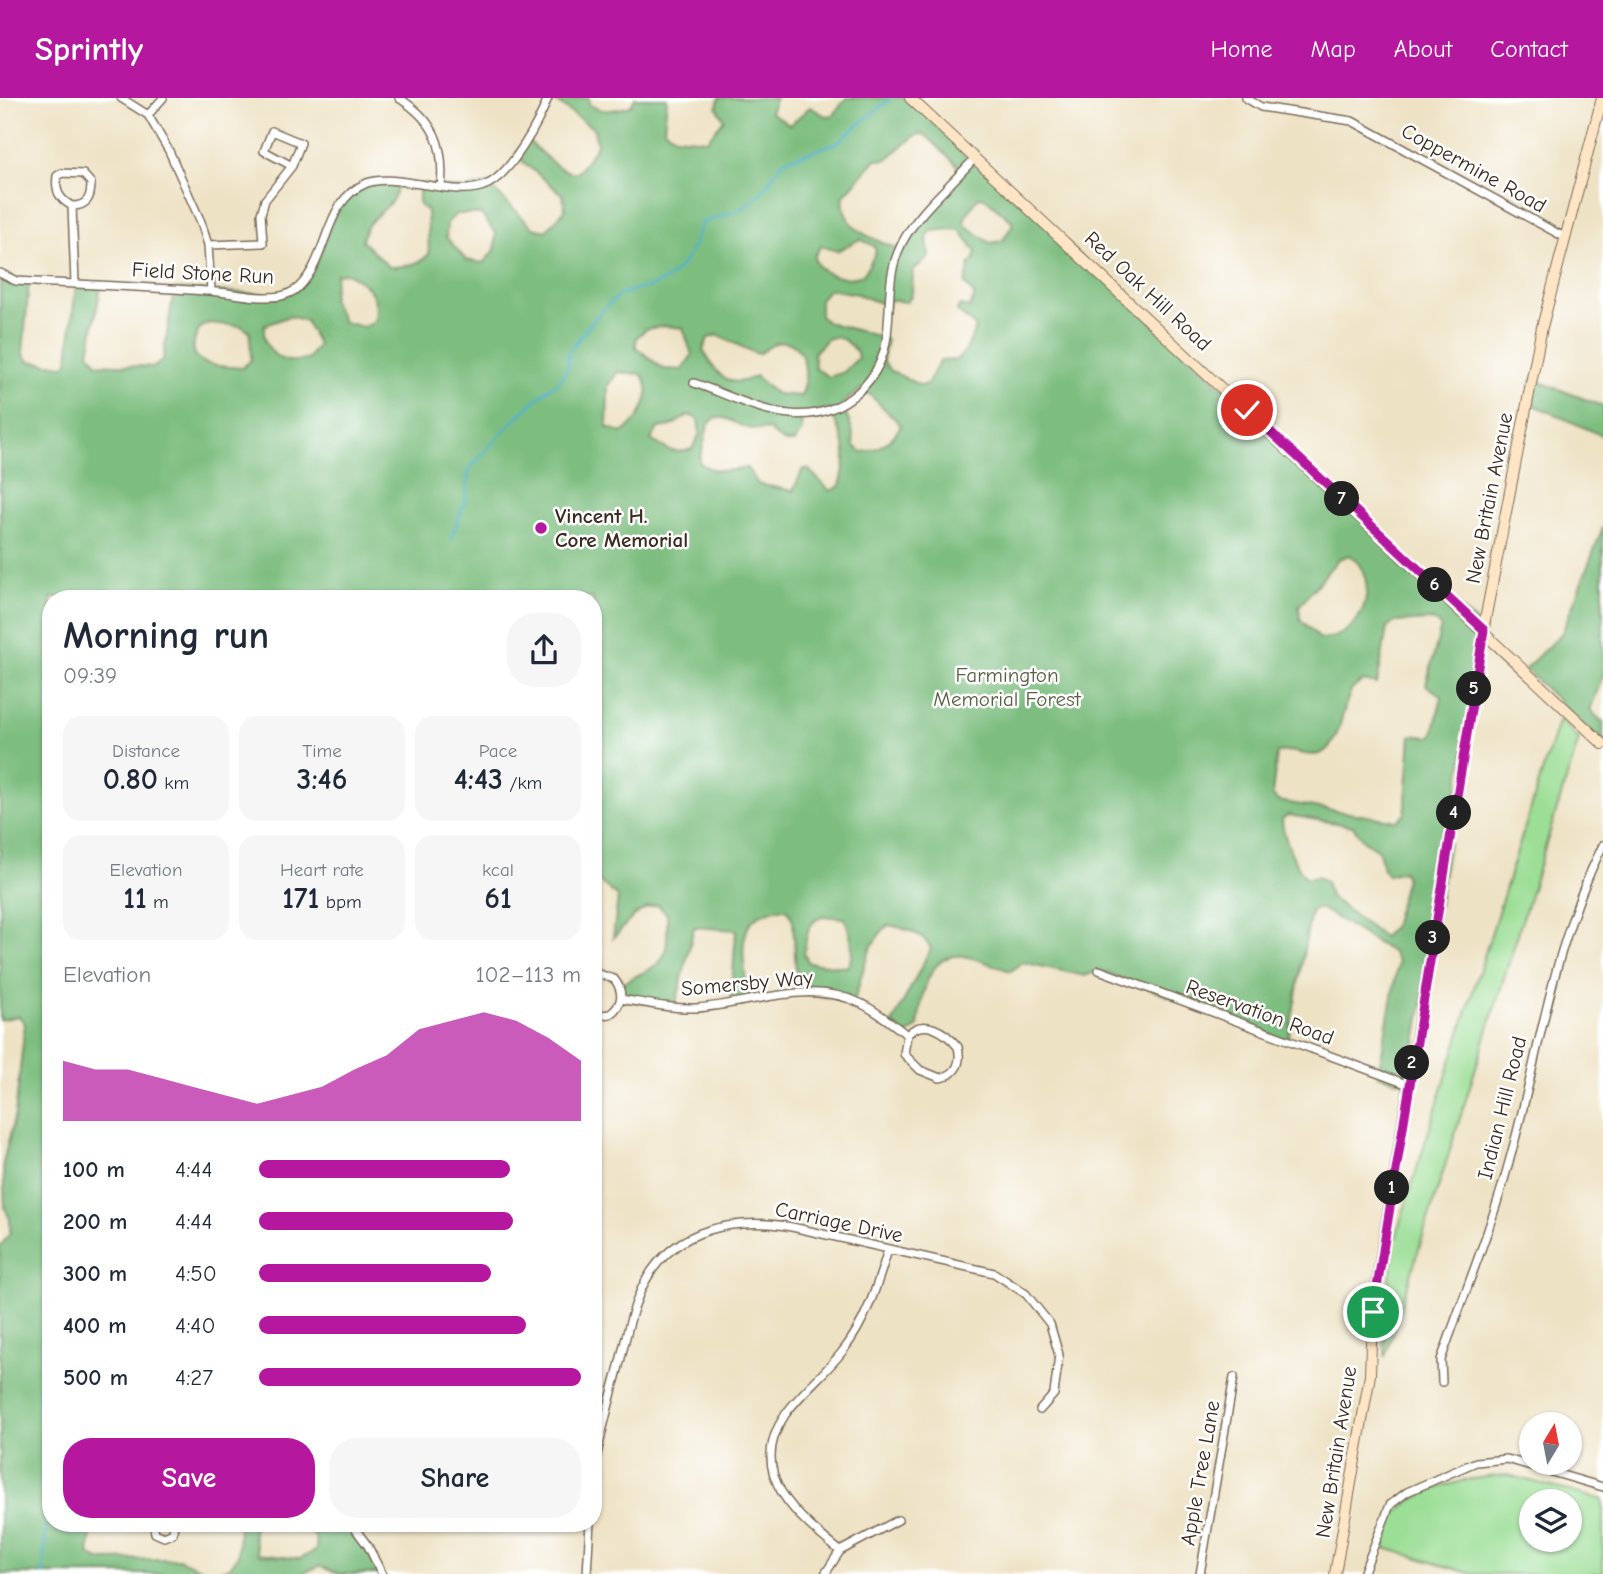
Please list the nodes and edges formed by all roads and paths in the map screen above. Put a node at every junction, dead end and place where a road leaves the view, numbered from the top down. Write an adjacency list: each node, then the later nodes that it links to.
1 (121, 98): 8 (street)
2 (163, 98): 8 (street)
3 (399, 98): 11 (street)
4 (548, 98): 11 (street, Field Stone Run)
5 (910, 98): 9 (street, Red Oak Hill Road)
6 (1246, 98): 13 (street, Coppermine Road)
7 (1602, 98): 13 (street, New Britain Avenue)
8 (148, 115): 14 (street)
9 (974, 159): 18 (street); 19 (street, Red Oak Hill Road)
10 (292, 166): 10 (street); 14 (street)
11 (441, 187): 17 (street, Field Stone Run)
12 (72, 206): 12 (street); 16 (street)
13 (1566, 238): 19 (street, New Britain Avenue)
14 (208, 245): 17 (street)
15 (0, 273): 16 (street, Field Stone Run)
16 (75, 284): 17 (street, Field Stone Run)
17 (211, 291)
18 (694, 383)
19 (1484, 630): 20 (street, Red Oak Hill Road); 27 (street, New Britain Avenue)
20 (1603, 744)
21 (1603, 845): 30 (street, Indian Hill Road)
22 (1099, 970): 27 (street, Reservation Road)
23 (602, 975): 24 (street)
24 (621, 999): 25 (street); 26 (street, Somersby Way)
25 (602, 1015)
26 (907, 1035): 26 (street)
27 (1409, 1085): 44 (street, New Britain Avenue)
28 (888, 1250): 31 (street, Carriage Drive); 32 (street, Carriage Drive); 39 (street)
29 (1234, 1377): 43 (street, Apple Tree Lane)
30 (1442, 1382)
31 (1040, 1410)
32 (602, 1431)
33 (1603, 1487): 45 (street)
34 (898, 1520): 39 (street)
35 (155, 1532): 36 (street)
36 (173, 1532)
37 (358, 1532): 40 (street)
38 (589, 1532): 41 (street)
39 (840, 1551): 42 (street)
40 (382, 1574)
41 (587, 1574)
42 (825, 1574)
43 (1200, 1574)
44 (1335, 1574)
45 (1363, 1574)

